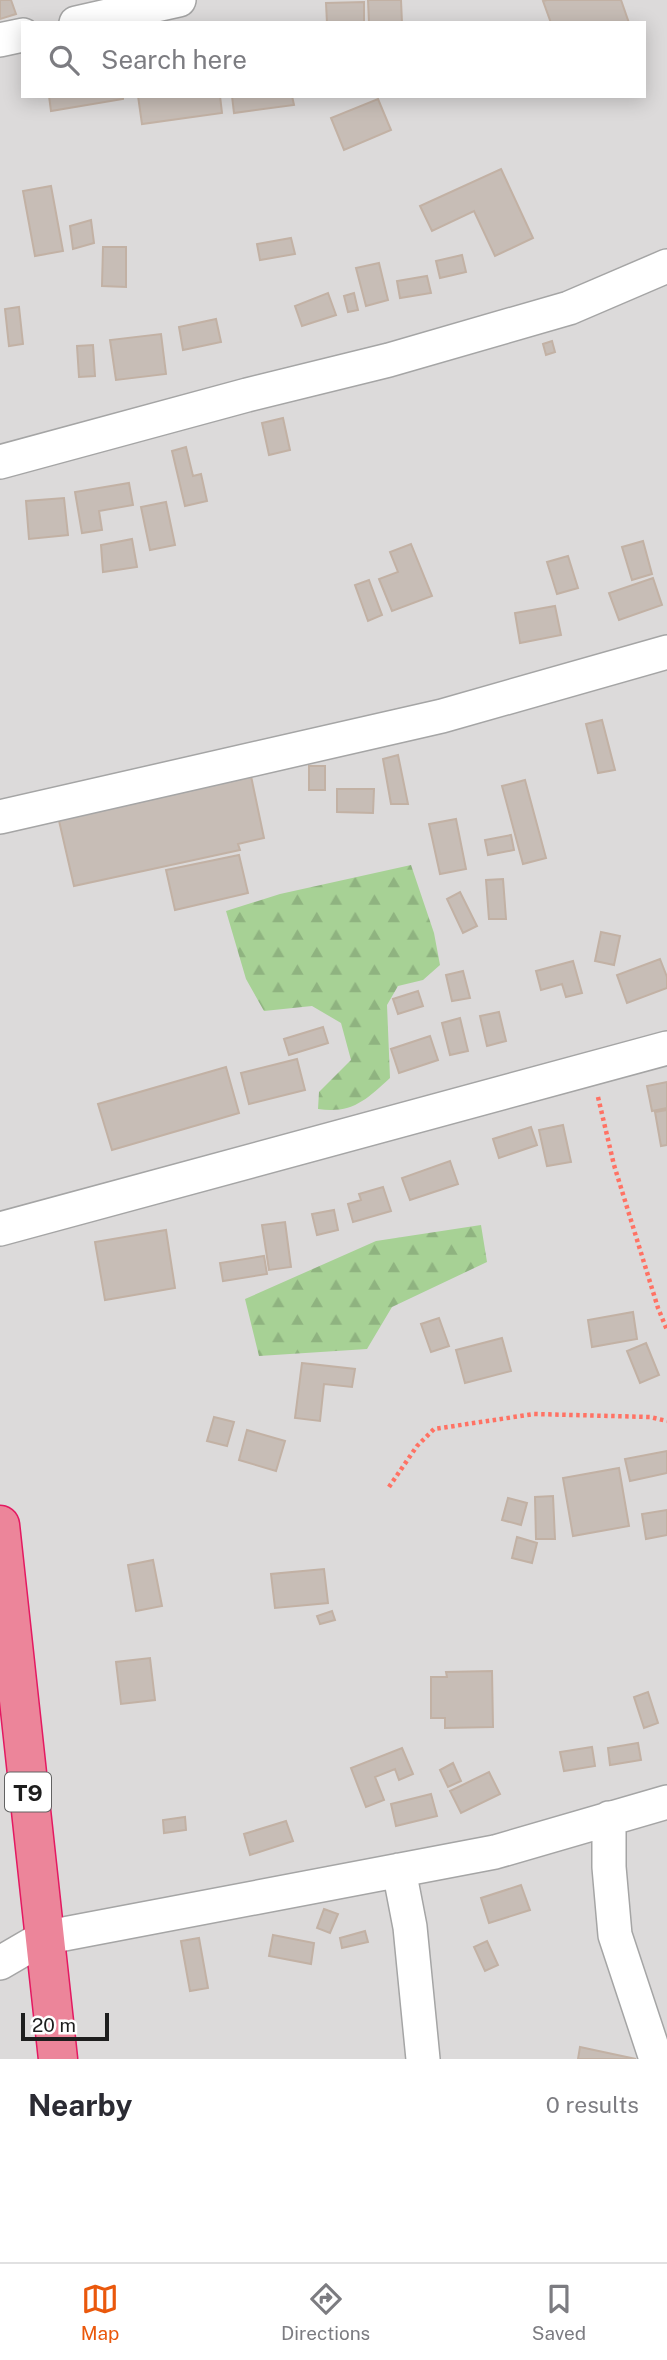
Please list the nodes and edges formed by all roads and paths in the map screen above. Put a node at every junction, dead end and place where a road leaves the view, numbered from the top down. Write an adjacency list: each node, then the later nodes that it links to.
1 (178, 0): 2 (street)
2 (85, 21)
3 (21, 35): 4 (street)
4 (0, 40)
5 (667, 266): 6 (street)
6 (0, 462)
7 (667, 652): 8 (street)
8 (0, 817)
9 (667, 1048): 10 (street)
10 (591, 1069): 11 (street); 12 (path)
11 (0, 1229)
12 (667, 1330)
13 (667, 1421): 14 (path)
14 (389, 1487)
15 (0, 1525): 19 (highway, T9)
16 (667, 1802): 17 (street)
17 (609, 1818): 18 (street); 23 (street)
18 (399, 1870): 19 (street); 22 (street)
19 (43, 1938): 20 (street); 21 (highway, T9)
20 (0, 1963)
21 (58, 2059)
22 (423, 2059)
23 (656, 2059)

